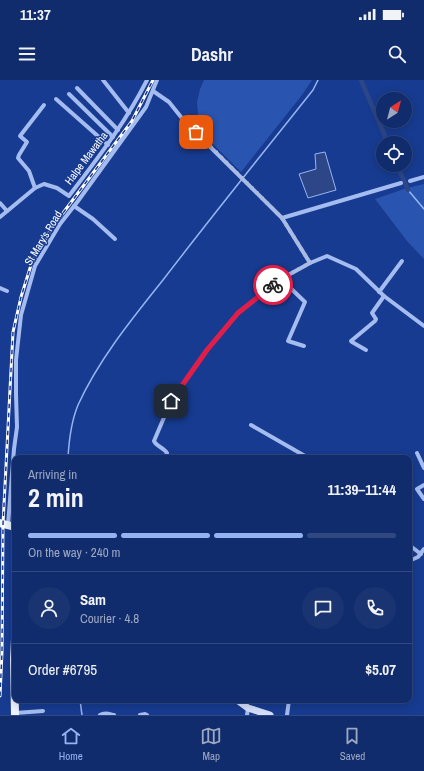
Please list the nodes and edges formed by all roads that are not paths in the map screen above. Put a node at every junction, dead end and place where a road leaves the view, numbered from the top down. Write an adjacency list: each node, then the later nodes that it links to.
1 (103, 80): 9 (street)
2 (147, 80): 9 (street, Halpe Mawatha)
3 (157, 80): 5 (street, St Mary's Road)
4 (77, 88): 10 (street)
5 (153, 91): 18 (street, St Mary's Road); 23 (street)
6 (70, 94): 11 (street)
7 (56, 99): 12 (street)
8 (44, 105): 16 (street)
9 (128, 113): 10 (street, Halpe Mawatha)
10 (118, 130): 11 (street, Halpe Mawatha)
11 (114, 137): 12 (street, Halpe Mawatha)
12 (108, 145): 17 (street, Halpe Mawatha)
13 (424, 177): 14 (street)
14 (410, 181)
15 (401, 183): 23 (street)
16 (35, 188): 17 (street, Halpe Mawatha); 21 (street)
17 (69, 196): 18 (street)
18 (78, 202): 20 (street, St Mary's Road)
19 (0, 203): 21 (street)
20 (74, 206): 24 (street); 37 (street, St Mary's Road)
21 (7, 211): 22 (street)
22 (0, 216)
23 (282, 218): 26 (street)
24 (115, 239)
25 (402, 261): 30 (street)
26 (310, 263): 27 (street); 30 (street)
27 (281, 279): 33 (street); 38 (street)
28 (0, 288): 29 (street)
29 (7, 291)
30 (379, 292): 31 (street)
31 (384, 296): 32 (street); 34 (street)
32 (424, 326)
33 (304, 346)
34 (366, 350)
35 (251, 425): 39 (street)
36 (417, 453): 40 (street)
37 (13, 455)
38 (166, 455)
39 (303, 455)
40 (424, 468)
41 (12, 474): 44 (street, St Mary's Road)
42 (424, 485): 43 (street)
43 (424, 499)
44 (8, 525)
45 (412, 547): 47 (street)
46 (424, 550): 47 (street)
47 (421, 554): 48 (street)
48 (412, 560)
49 (15, 703): 54 (main road)
50 (240, 703): 53 (street)
51 (289, 703): 60 (street)
52 (43, 711): 54 (street)
53 (247, 712): 59 (street)
54 (15, 714)
55 (100, 715): 56 (street)
56 (114, 715)
57 (140, 715): 58 (street)
58 (147, 715)
59 (270, 715)
60 (287, 715)

